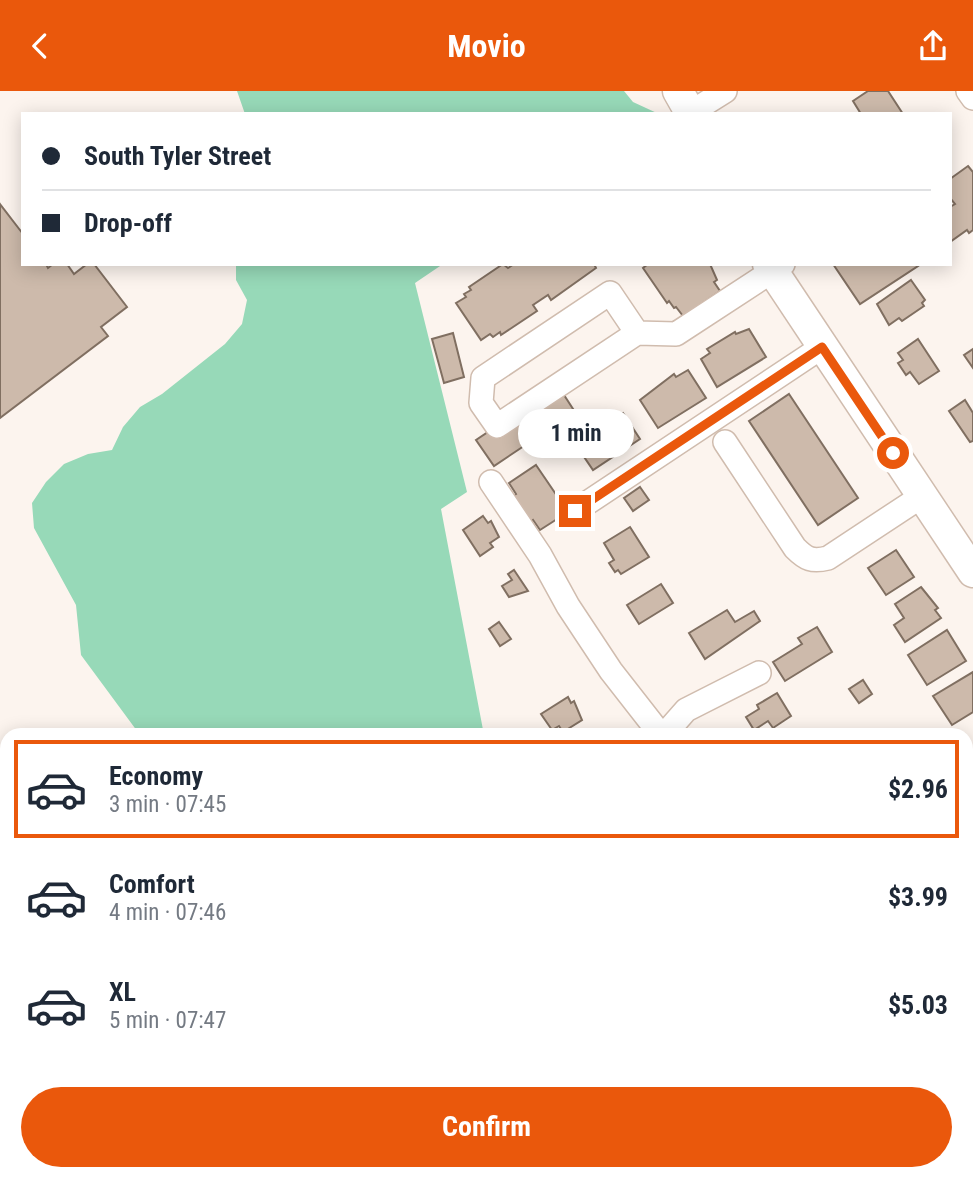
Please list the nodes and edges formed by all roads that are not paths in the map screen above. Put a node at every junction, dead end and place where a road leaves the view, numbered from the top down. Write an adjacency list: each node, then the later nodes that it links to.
1 (725, 91): 4 (street)
2 (968, 91): 3 (street)
3 (973, 98)
4 (686, 106)
5 (775, 267): 6 (street); 7 (main road)
6 (637, 333): 6 (street)
7 (822, 347): 10 (main road); 11 (street)
8 (726, 442): 10 (street)
9 (491, 482): 14 (street)
10 (922, 496): 12 (main road)
11 (575, 511)
12 (973, 572)
13 (759, 673): 15 (street)
14 (656, 728)
15 (669, 728)

